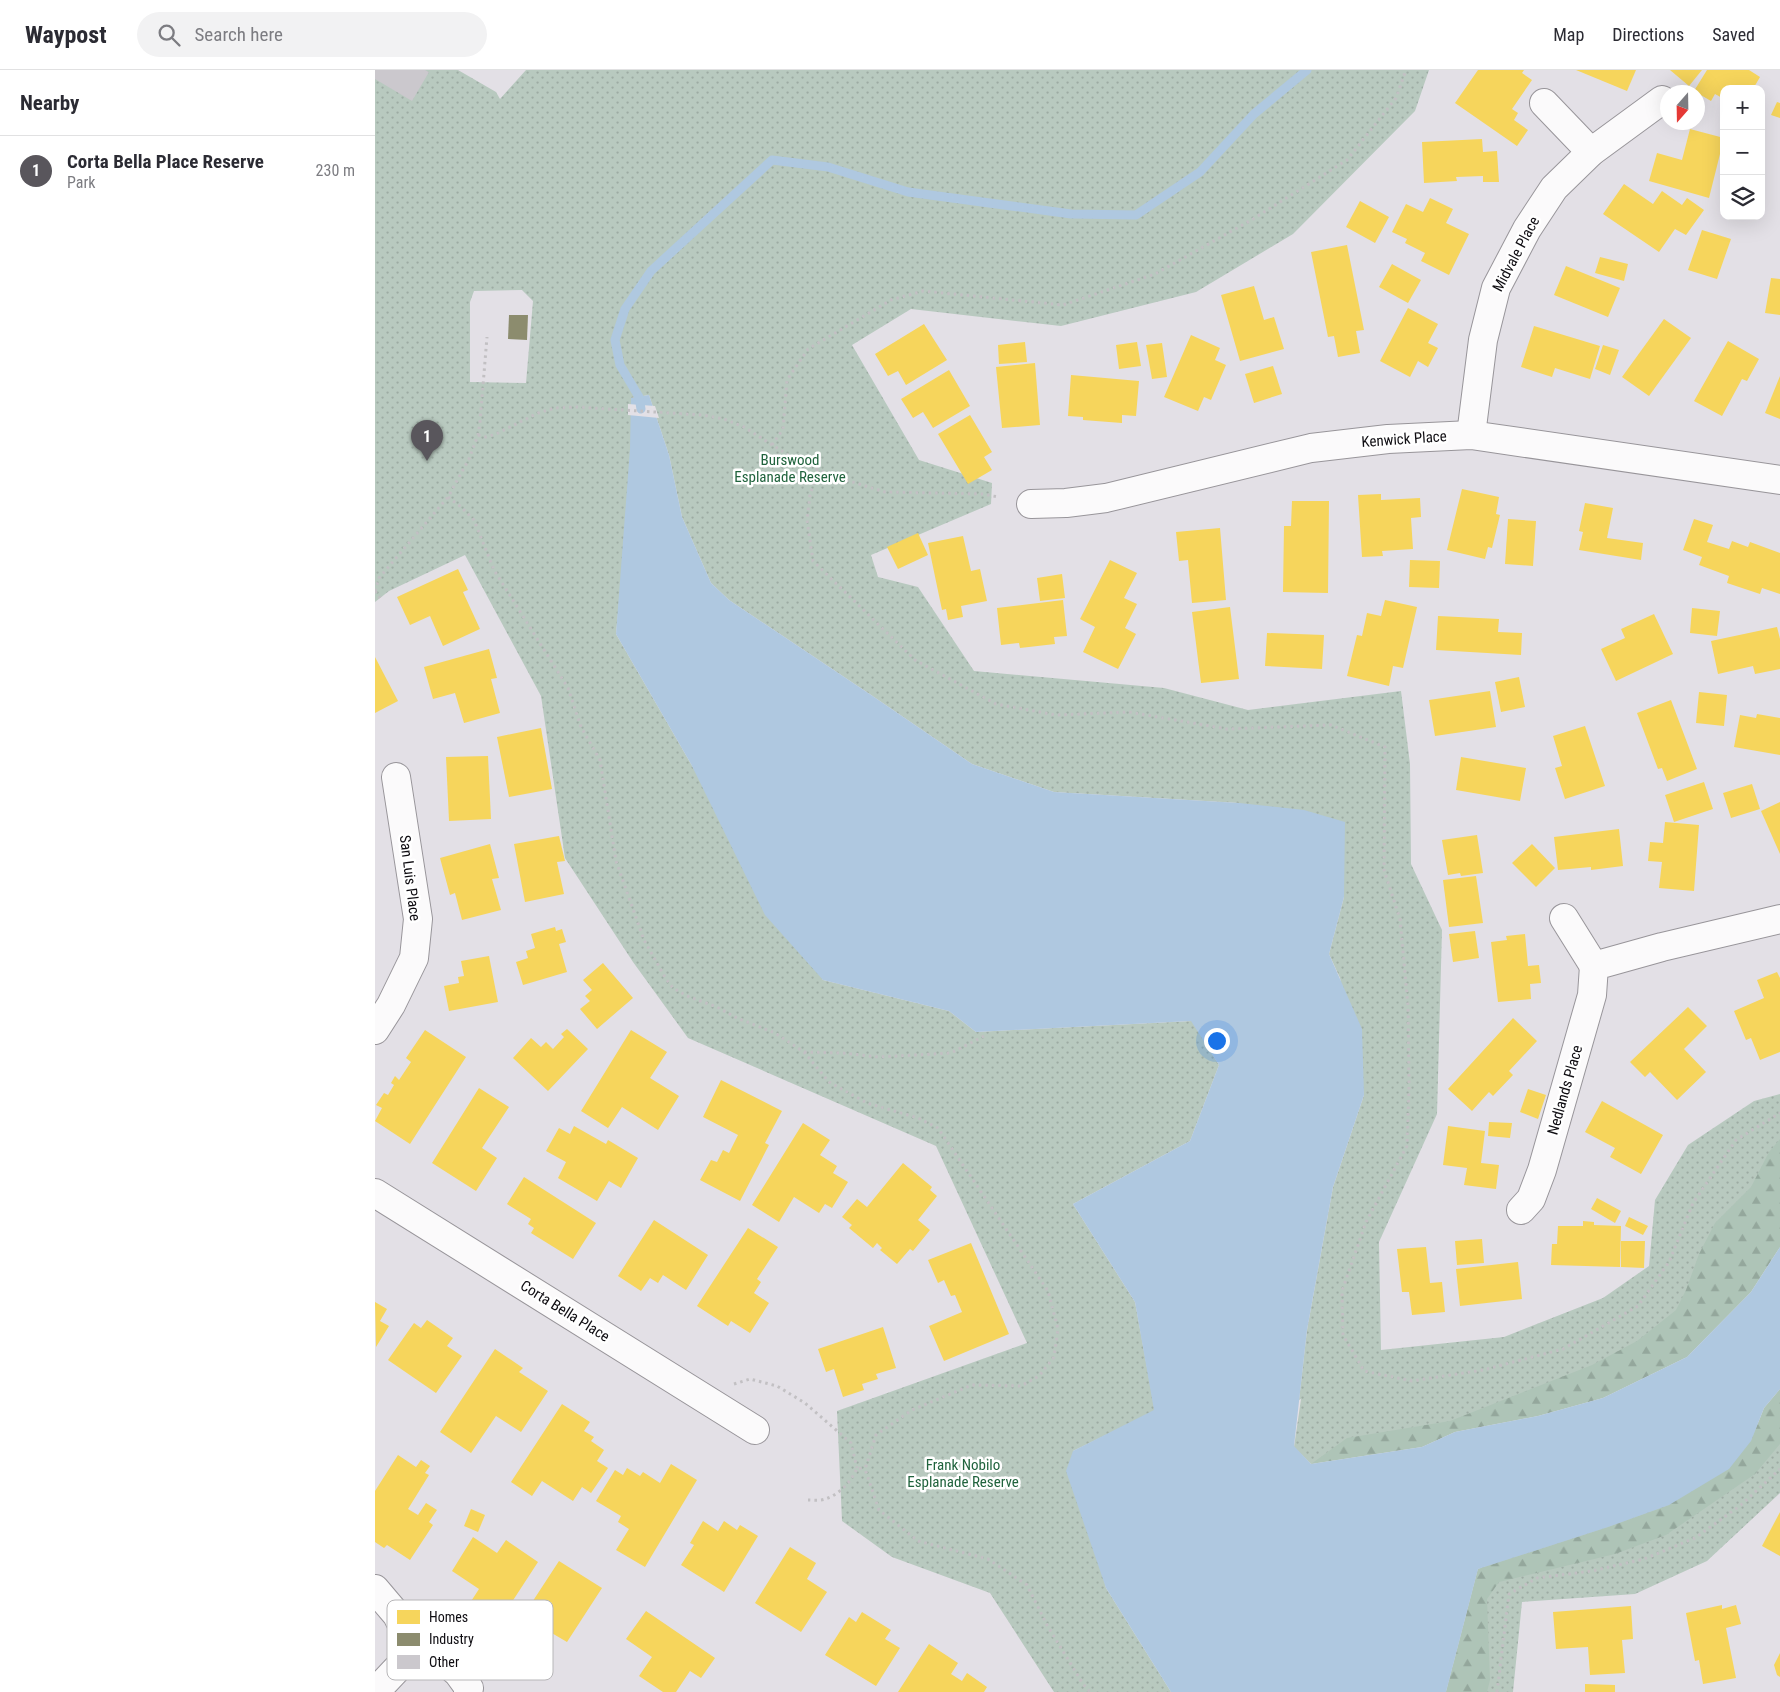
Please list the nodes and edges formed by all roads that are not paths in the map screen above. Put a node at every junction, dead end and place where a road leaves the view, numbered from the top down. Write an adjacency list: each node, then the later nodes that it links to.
1 (1660, 101): 3 (street, Midvale Place)
2 (1544, 104): 3 (street)
3 (1591, 152): 4 (street, Midvale Place)
4 (1471, 435): 5 (street, Kenwick Place); 6 (street, Kenwick Place)
5 (1780, 480)
6 (1031, 504)
7 (396, 777): 11 (street, San Luis Place)
8 (1563, 918): 10 (street)
9 (1780, 919): 10 (street)
10 (1594, 966): 13 (street, Nedlands Place)
11 (375, 1030)
12 (375, 1193): 14 (street, Corta Bella Place)
13 (1521, 1210)
14 (755, 1430)
15 (375, 1589): 16 (street)
16 (387, 1603)
17 (387, 1679): 19 (street)
18 (463, 1680): 20 (street)
19 (375, 1692)
20 (468, 1692)

